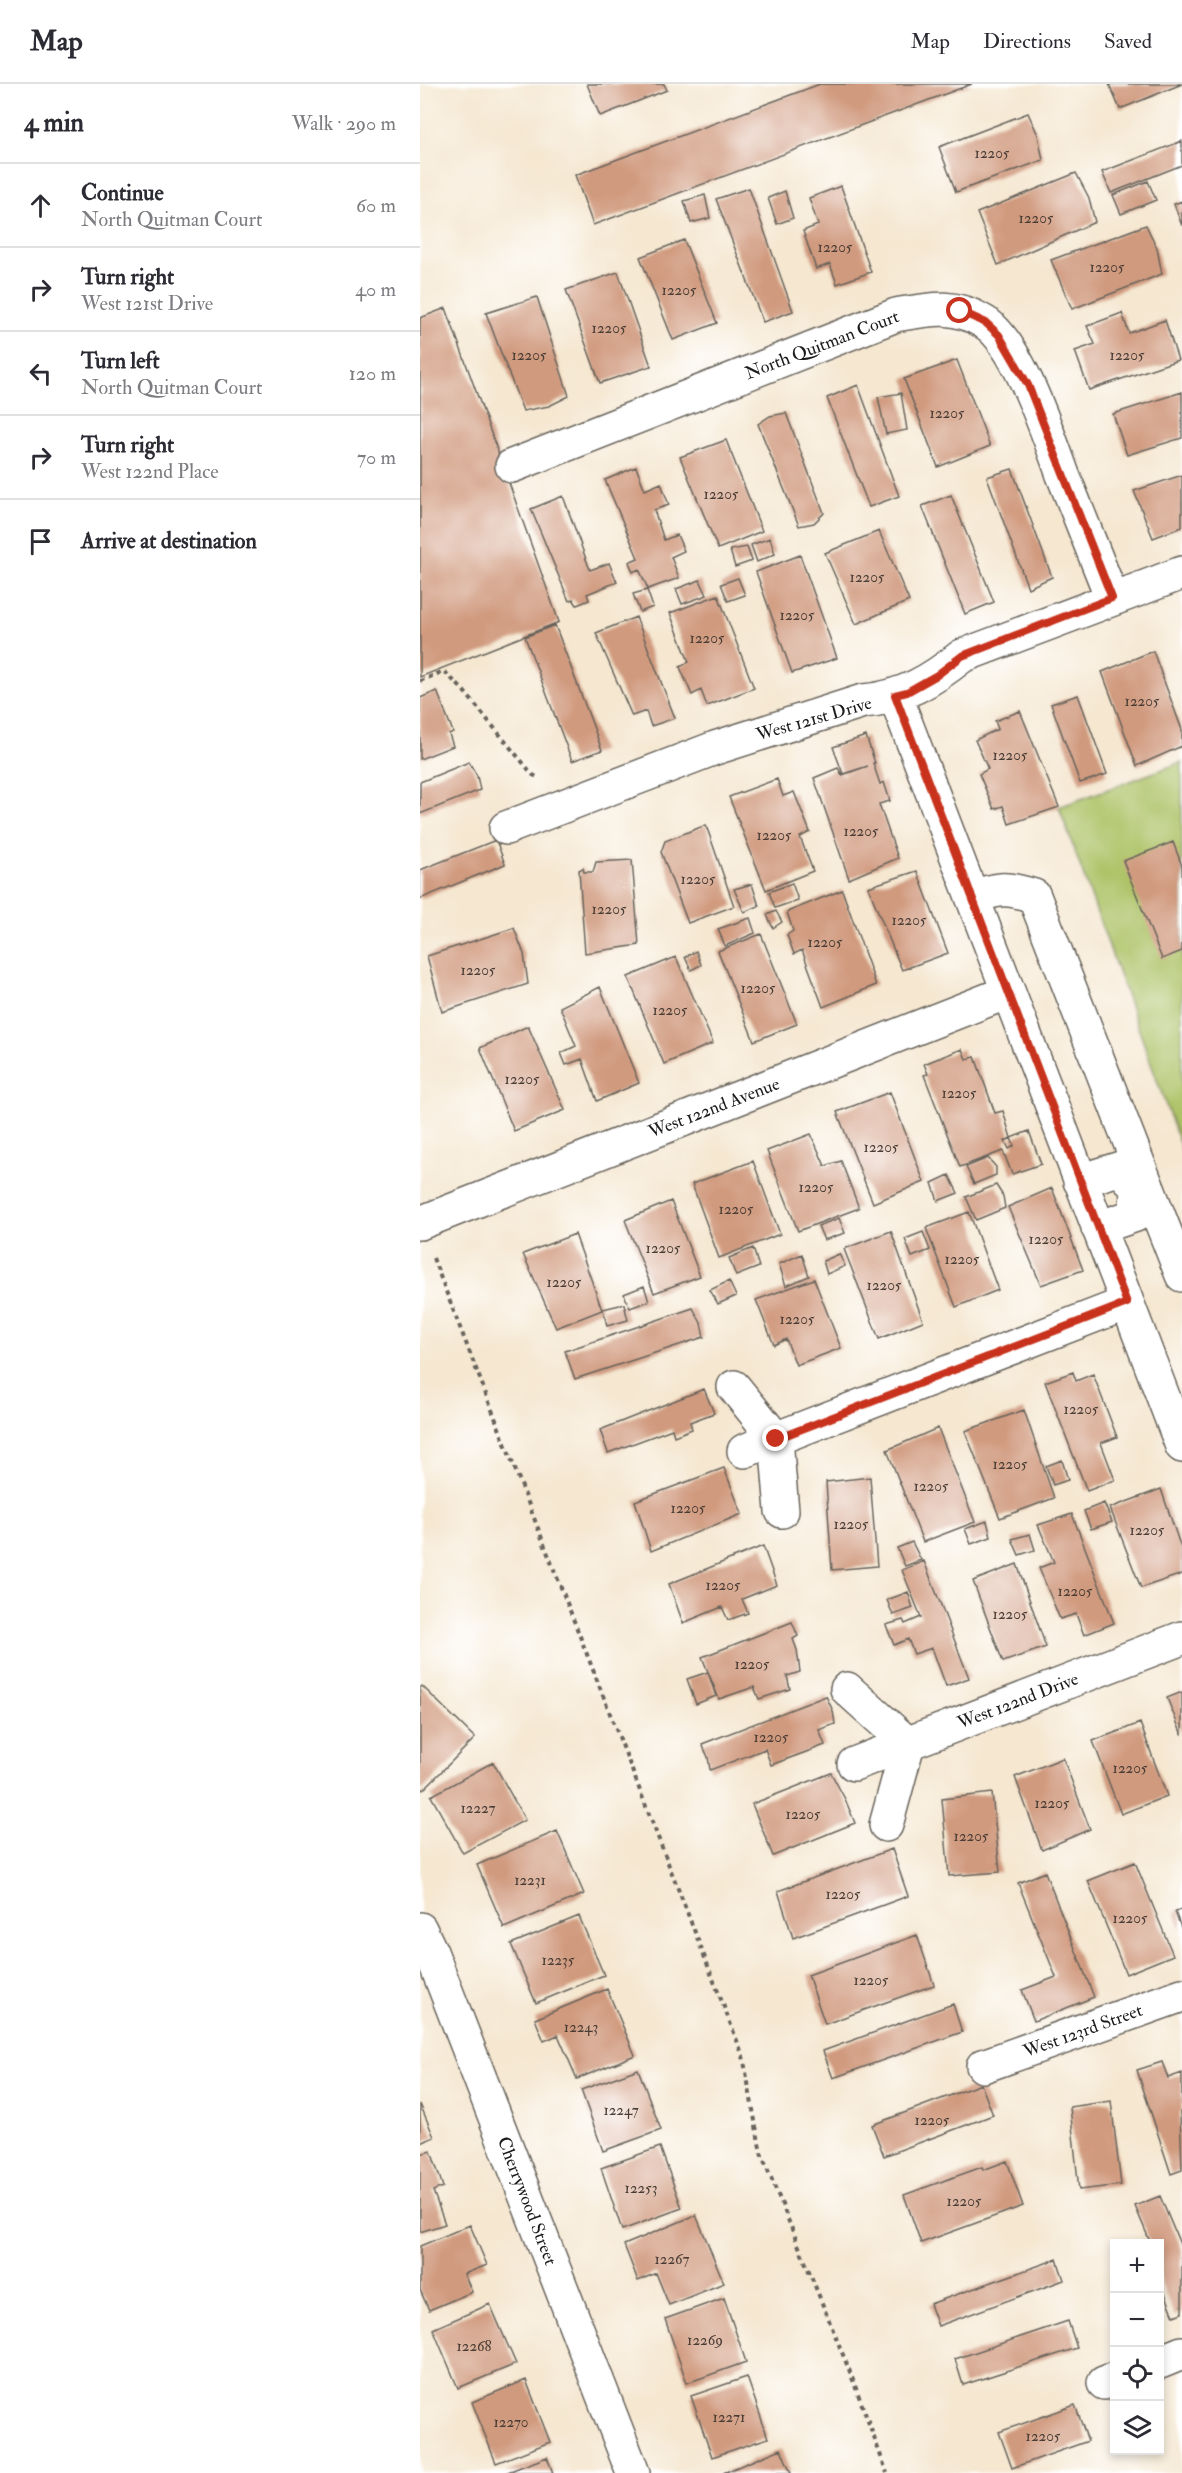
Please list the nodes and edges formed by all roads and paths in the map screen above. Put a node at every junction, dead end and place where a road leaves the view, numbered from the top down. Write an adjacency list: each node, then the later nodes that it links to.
1 (512, 466): 3 (street, North Quitman Court)
2 (1182, 573): 3 (street, West 121st Drive)
3 (1112, 598): 5 (street, West 121st Drive)
4 (420, 681): 6 (path)
5 (895, 695): 7 (street, West 121st Drive); 8 (street)
6 (542, 779)
7 (506, 828)
8 (972, 897): 9 (street); 11 (street)
9 (1008, 992): 10 (street); 12 (street, West 122nd Avenue)
10 (1080, 1181): 11 (street); 13 (street)
11 (1142, 1188): 13 (street); 15 (street)
12 (420, 1223)
13 (1098, 1228): 16 (street)
14 (433, 1258): 33 (path)
15 (1182, 1275)
16 (1127, 1303): 18 (street); 19 (street)
17 (734, 1387): 18 (street)
18 (776, 1439): 20 (street); 21 (street)
19 (1182, 1443)
20 (744, 1451)
21 (782, 1511)
22 (1182, 1638): 24 (street, West 122nd Drive)
23 (847, 1689): 24 (street)
24 (908, 1743): 25 (street, West 122nd Drive); 26 (street)
25 (854, 1764)
26 (886, 1825)
27 (420, 1929): 32 (street, Cherrywood Street)
28 (1182, 1995): 29 (street, West 123rd Street)
29 (983, 2066)
30 (1182, 2353): 31 (street)
31 (1164, 2360)
32 (633, 2473)
33 (887, 2473)

